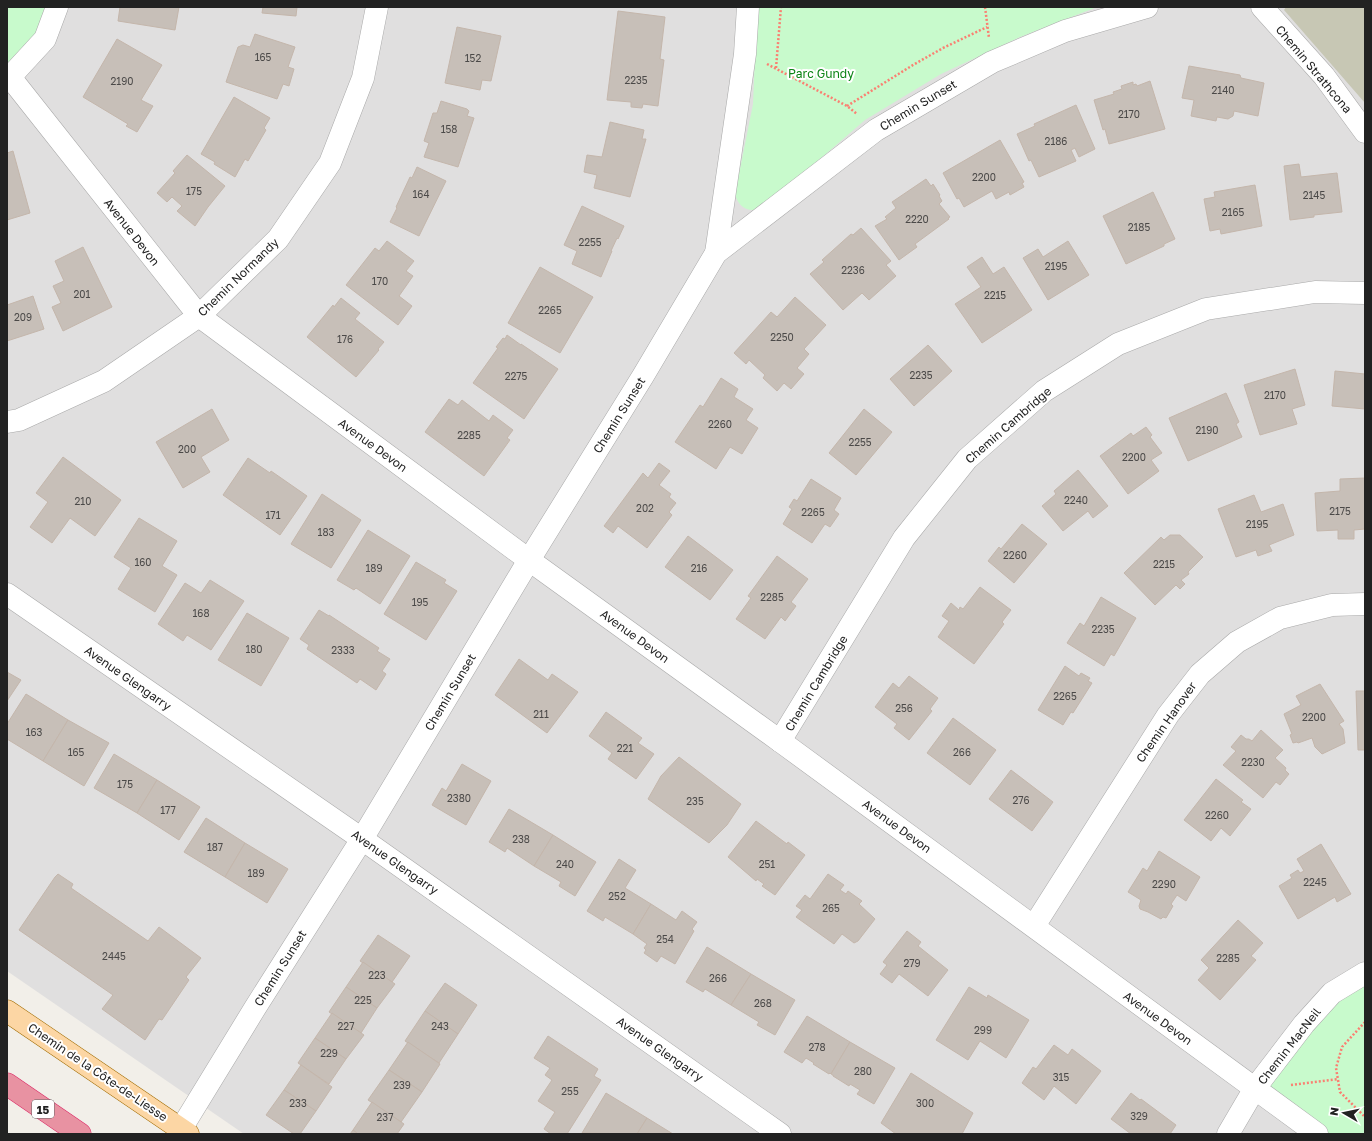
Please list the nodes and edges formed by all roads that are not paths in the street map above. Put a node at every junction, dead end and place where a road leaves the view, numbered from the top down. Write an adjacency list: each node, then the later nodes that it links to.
1 (58, 7): 6 (street)
2 (377, 7): 10 (street, Chemin Normandy)
3 (748, 7): 8 (street, Chemin Sunset)
4 (1148, 7): 8 (street, Chemin Sunset)
5 (1262, 7): 7 (street, Chemin Strathcona)
6 (8, 78): 10 (street, Avenue Devon)
7 (1365, 132)
8 (716, 253): 12 (street, Chemin Sunset)
9 (1365, 294): 15 (street, Chemin Cambridge)
10 (199, 316): 11 (street, Chemin Normandy); 12 (street, Avenue Devon)
11 (11, 426)
12 (529, 560): 15 (street, Avenue Devon); 16 (street, Chemin Sunset)
13 (7, 594): 16 (street, Avenue Glengarry)
14 (1365, 604): 17 (street, Chemin Hanover)
15 (780, 741): 17 (street, Avenue Devon)
16 (362, 839): 22 (street, Chemin Sunset); 24 (street, Avenue Glengarry)
17 (1034, 926): 21 (street, Avenue Devon)
18 (1365, 973): 21 (street, Chemin MacNeil)
19 (7, 1011): 22 (main road, Chemin de la Côte-de-Liesse)
20 (7, 1084): 23 (highway, 15)
21 (1255, 1088): 25 (street, Chemin MacNeil); 26 (street, Avenue Devon)
22 (185, 1132)
23 (80, 1134)
24 (780, 1134)
25 (1228, 1134)
26 (1317, 1134)

